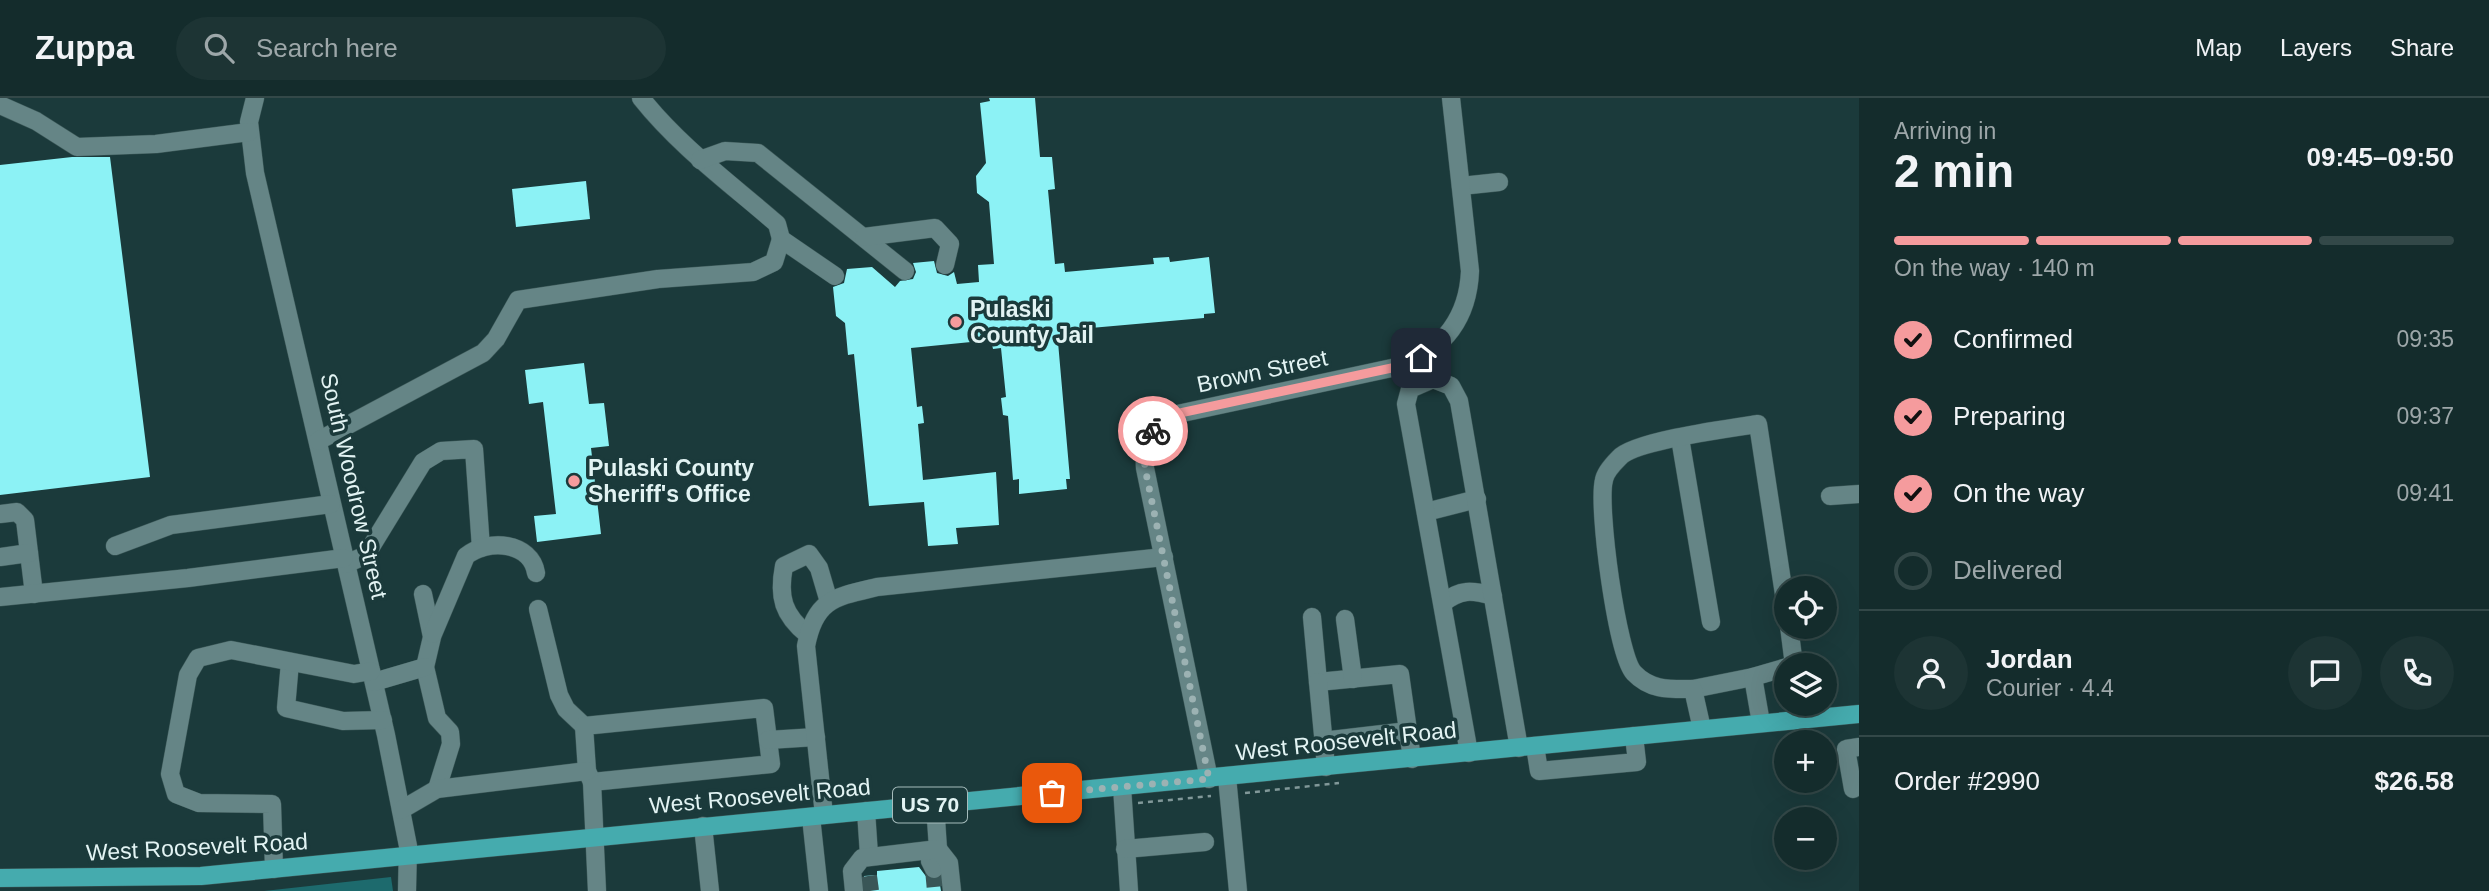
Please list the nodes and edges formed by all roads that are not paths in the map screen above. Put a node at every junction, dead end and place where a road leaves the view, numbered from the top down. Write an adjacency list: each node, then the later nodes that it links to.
1 (641, 98): 6 (street)
2 (1451, 98): 8 (street, Brown Street)
3 (248, 102): 5 (street, South Woodrow Street)
4 (0, 105): 5 (street)
5 (249, 132): 15 (street, South Woodrow Street)
6 (700, 160): 9 (street); 10 (street)
7 (1499, 182): 8 (street)
8 (1461, 186): 26 (street, Brown Street)
9 (864, 237): 11 (street); 12 (street)
10 (781, 239): 13 (street); 15 (street)
11 (945, 265)
12 (905, 271)
13 (835, 276)
14 (1680, 438): 29 (street); 39 (street); 49 (street)
15 (318, 441): 19 (street, South Woodrow Street)
16 (1859, 494): 17 (street)
17 (1830, 496)
18 (1476, 499): 20 (street); 20 (street); 32 (street)
19 (331, 504): 22 (street); 27 (street, South Woodrow Street)
20 (1426, 512): 35 (street)
21 (0, 514): 24 (street)
22 (116, 546)
23 (481, 548): 27 (street); 28 (street); 41 (street)
24 (29, 553): 25 (street); 30 (street)
25 (0, 557)
26 (1164, 557): 34 (street); 66 (street, Brown Street)
27 (345, 561): 30 (street); 45 (street, South Woodrow Street)
28 (536, 573)
29 (1781, 576)
30 (34, 594): 33 (street)
31 (423, 594): 41 (street)
32 (1493, 596): 35 (street); 60 (street)
33 (0, 597)
34 (829, 602): 40 (street); 40 (street)
35 (1443, 603): 62 (street)
36 (538, 609): 53 (street)
37 (1312, 617): 48 (street)
38 (1345, 619): 47 (street)
39 (1711, 622)
40 (808, 635): 57 (street)
41 (432, 637): 43 (street)
42 (290, 662): 45 (street); 51 (street); 81 (street)
43 (425, 667): 45 (street); 68 (street)
44 (1774, 671): 46 (street)
45 (373, 677): 51 (street, South Woodrow Street)
46 (1753, 677): 49 (street); 52 (street)
47 (1353, 679): 48 (street); 55 (street)
48 (1318, 682): 59 (street)
49 (1693, 689): 54 (street)
50 (1859, 713): 52 (main road, West Roosevelt Road / US 70)
51 (383, 720): 71 (street, South Woodrow Street)
52 (1761, 723): 54 (main road, West Roosevelt Road / US 70)
53 (584, 726): 58 (street); 65 (street)
54 (1702, 729): 56 (main road, West Roosevelt Road / US 70)
55 (1408, 731): 59 (street); 63 (street)
56 (1634, 736): 60 (main road, West Roosevelt Road / US 70); 60 (street)
57 (816, 737): 58 (street); 73 (street)
58 (768, 740): 65 (street)
59 (1322, 741): 64 (street)
60 (1527, 747): 62 (main road, West Roosevelt Road / US 70)
61 (1859, 747): 69 (street)
62 (1469, 753): 63 (main road, West Roosevelt Road / US 70)
63 (1412, 759): 64 (main road, West Roosevelt Road / US 70)
64 (1326, 767): 66 (main road, West Roosevelt Road / US 70)
65 (590, 776): 68 (street); 75 (street)
66 (1218, 778): 67 (main road, West Roosevelt Road / US 70); 91 (street, Brown Street)
67 (1122, 787): 70 (main road, West Roosevelt Road / US 70); 77 (street)
68 (437, 789): 71 (street)
69 (1853, 789)
70 (935, 804): 72 (main road, West Roosevelt Road / US 70); 80 (street)
71 (401, 810): 78 (street, South Woodrow Street)
72 (866, 811): 73 (main road, West Roosevelt Road / US 70); 79 (street)
73 (818, 816): 74 (main road, West Roosevelt Road / US 70); 87 (street)
74 (703, 826): 75 (main road, West Roosevelt Road / US 70); 86 (street)
75 (594, 837): 78 (main road, West Roosevelt Road / US 70); 85 (street)
76 (1205, 842): 77 (street)
77 (1125, 849): 90 (street)
78 (407, 855): 81 (main road, West Roosevelt Road / US 70); 84 (street, South Woodrow Street)
79 (866, 857): 80 (street); 82 (street); 88 (street)
80 (932, 862): 89 (street)
81 (274, 869): 83 (main road, West Roosevelt Road / US 70)
82 (868, 876)
83 (0, 878)
84 (407, 891)
85 (597, 891)
86 (710, 891)
87 (819, 891)
88 (854, 891)
89 (952, 891)
90 (1129, 891)
91 (1238, 891)

